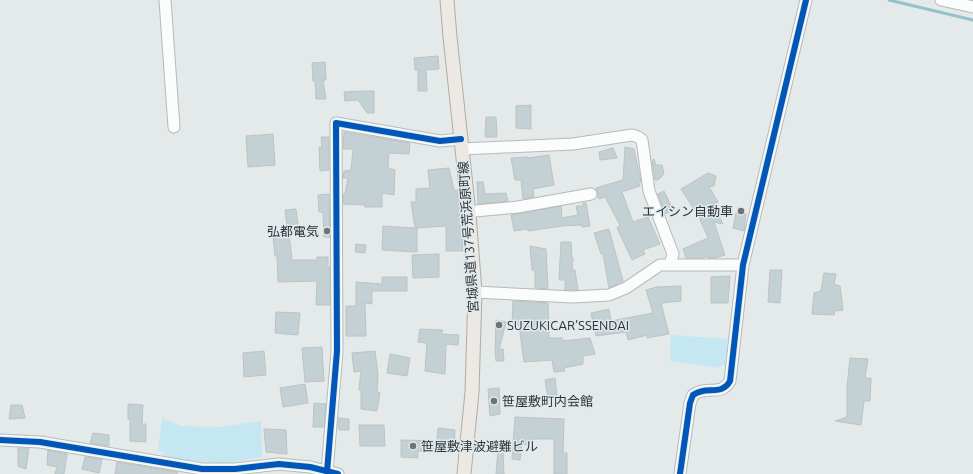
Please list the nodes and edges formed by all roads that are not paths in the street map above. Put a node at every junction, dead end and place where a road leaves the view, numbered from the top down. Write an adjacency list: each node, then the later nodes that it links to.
1 (165, 0): 6 (street)
2 (447, 0): 7 (main road, 宮城県道137号荒浜原町線)
3 (806, 0): 11 (street)
4 (941, 0): 5 (street)
5 (973, 7)
6 (174, 127)
7 (462, 144): 10 (street); 12 (main road, 宮城県道137号荒浜原町線); 15 (street)
8 (591, 194): 9 (street)
9 (475, 211)
10 (670, 264): 11 (street); 12 (street)
11 (743, 265): 17 (street)
12 (475, 292): 16 (main road, 宮城県道137号荒浜原町線)
13 (0, 440): 14 (street)
14 (194, 471): 15 (street)
15 (333, 473)
16 (464, 474)
17 (680, 474)

